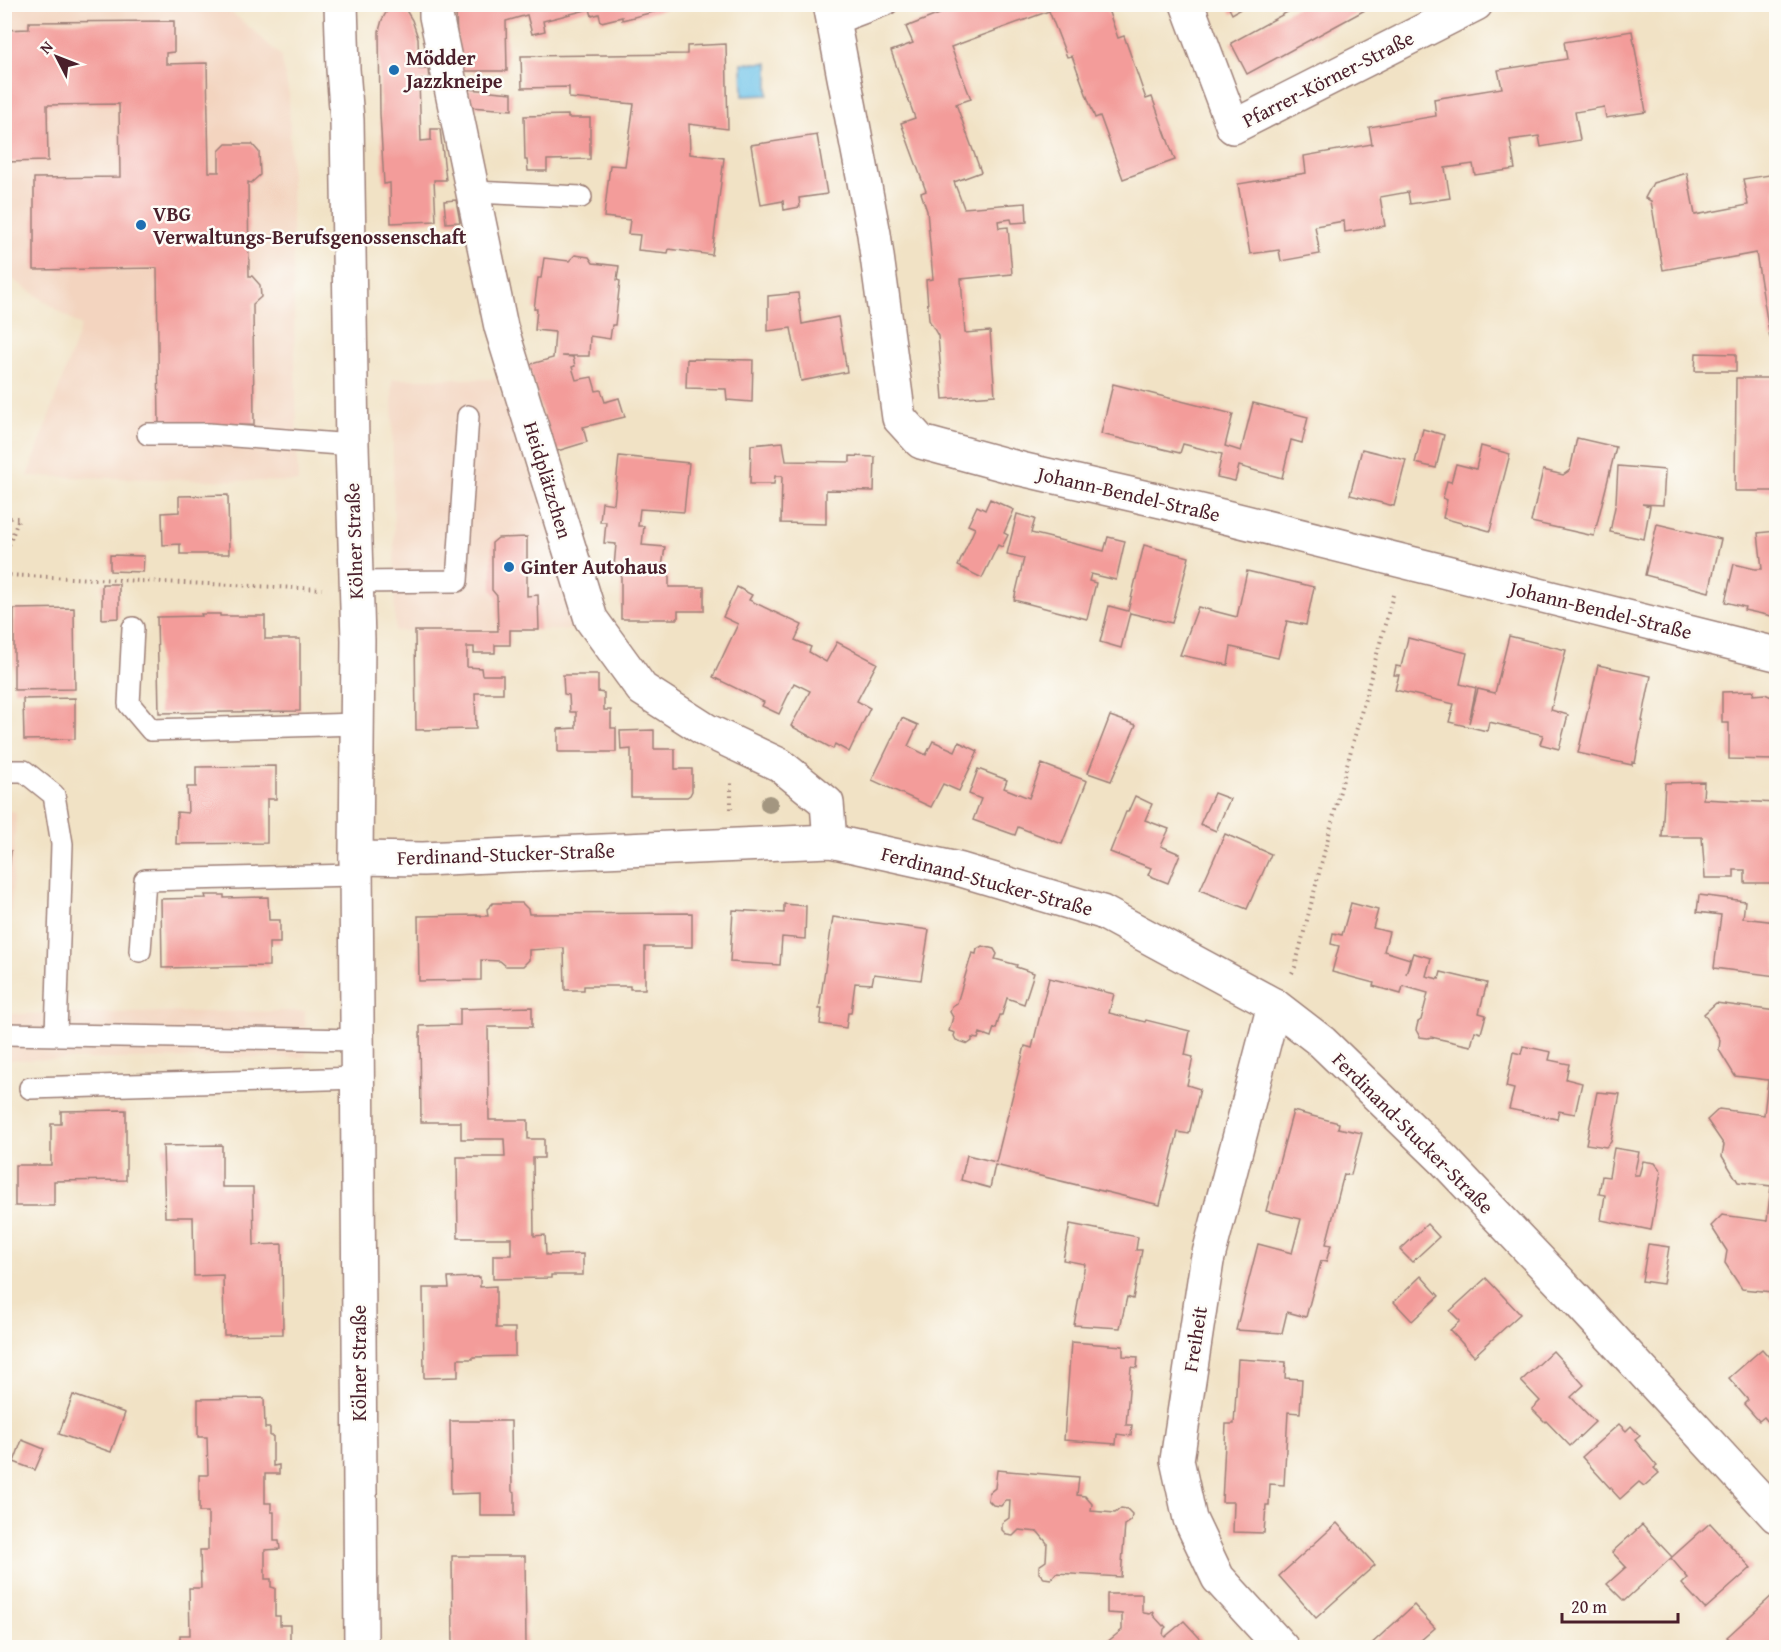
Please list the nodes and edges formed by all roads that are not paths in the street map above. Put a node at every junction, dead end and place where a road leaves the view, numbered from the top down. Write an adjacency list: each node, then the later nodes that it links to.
1 (341, 4): 11 (street, Kölner Straße)
2 (436, 4): 7 (street, Heidplätzchen)
3 (887, 4): 6 (lane)
4 (1186, 4): 5 (street, Pfarrer-Körner-Straße)
5 (1476, 4)
6 (832, 14): 14 (street, Johann-Bendel-Straße)
7 (474, 192): 8 (lane); 17 (street, Heidplätzchen)
8 (581, 197)
9 (468, 416): 12 (lane)
10 (148, 434): 11 (lane)
11 (352, 445): 12 (street, Kölner Straße)
12 (355, 586): 15 (street, Kölner Straße)
13 (133, 628): 15 (lane)
14 (1776, 654)
15 (357, 724): 18 (street, Kölner Straße)
16 (4, 771): 22 (lane)
17 (830, 841): 18 (street, Ferdinand-Stucker-Straße); 20 (street, Ferdinand-Stucker-Straße)
18 (356, 867): 19 (lane); 23 (street, Kölner Straße)
19 (140, 951)
20 (1274, 1005): 26 (street, Ferdinand-Stucker-Straße); 28 (street, Freiheit)
21 (4, 1034): 22 (lane)
22 (56, 1034): 23 (lane)
23 (358, 1040): 24 (street, Kölner Straße)
24 (358, 1078): 25 (lane); 27 (street, Kölner Straße)
25 (30, 1088)
26 (1776, 1516)
27 (361, 1647)
28 (1282, 1647)

